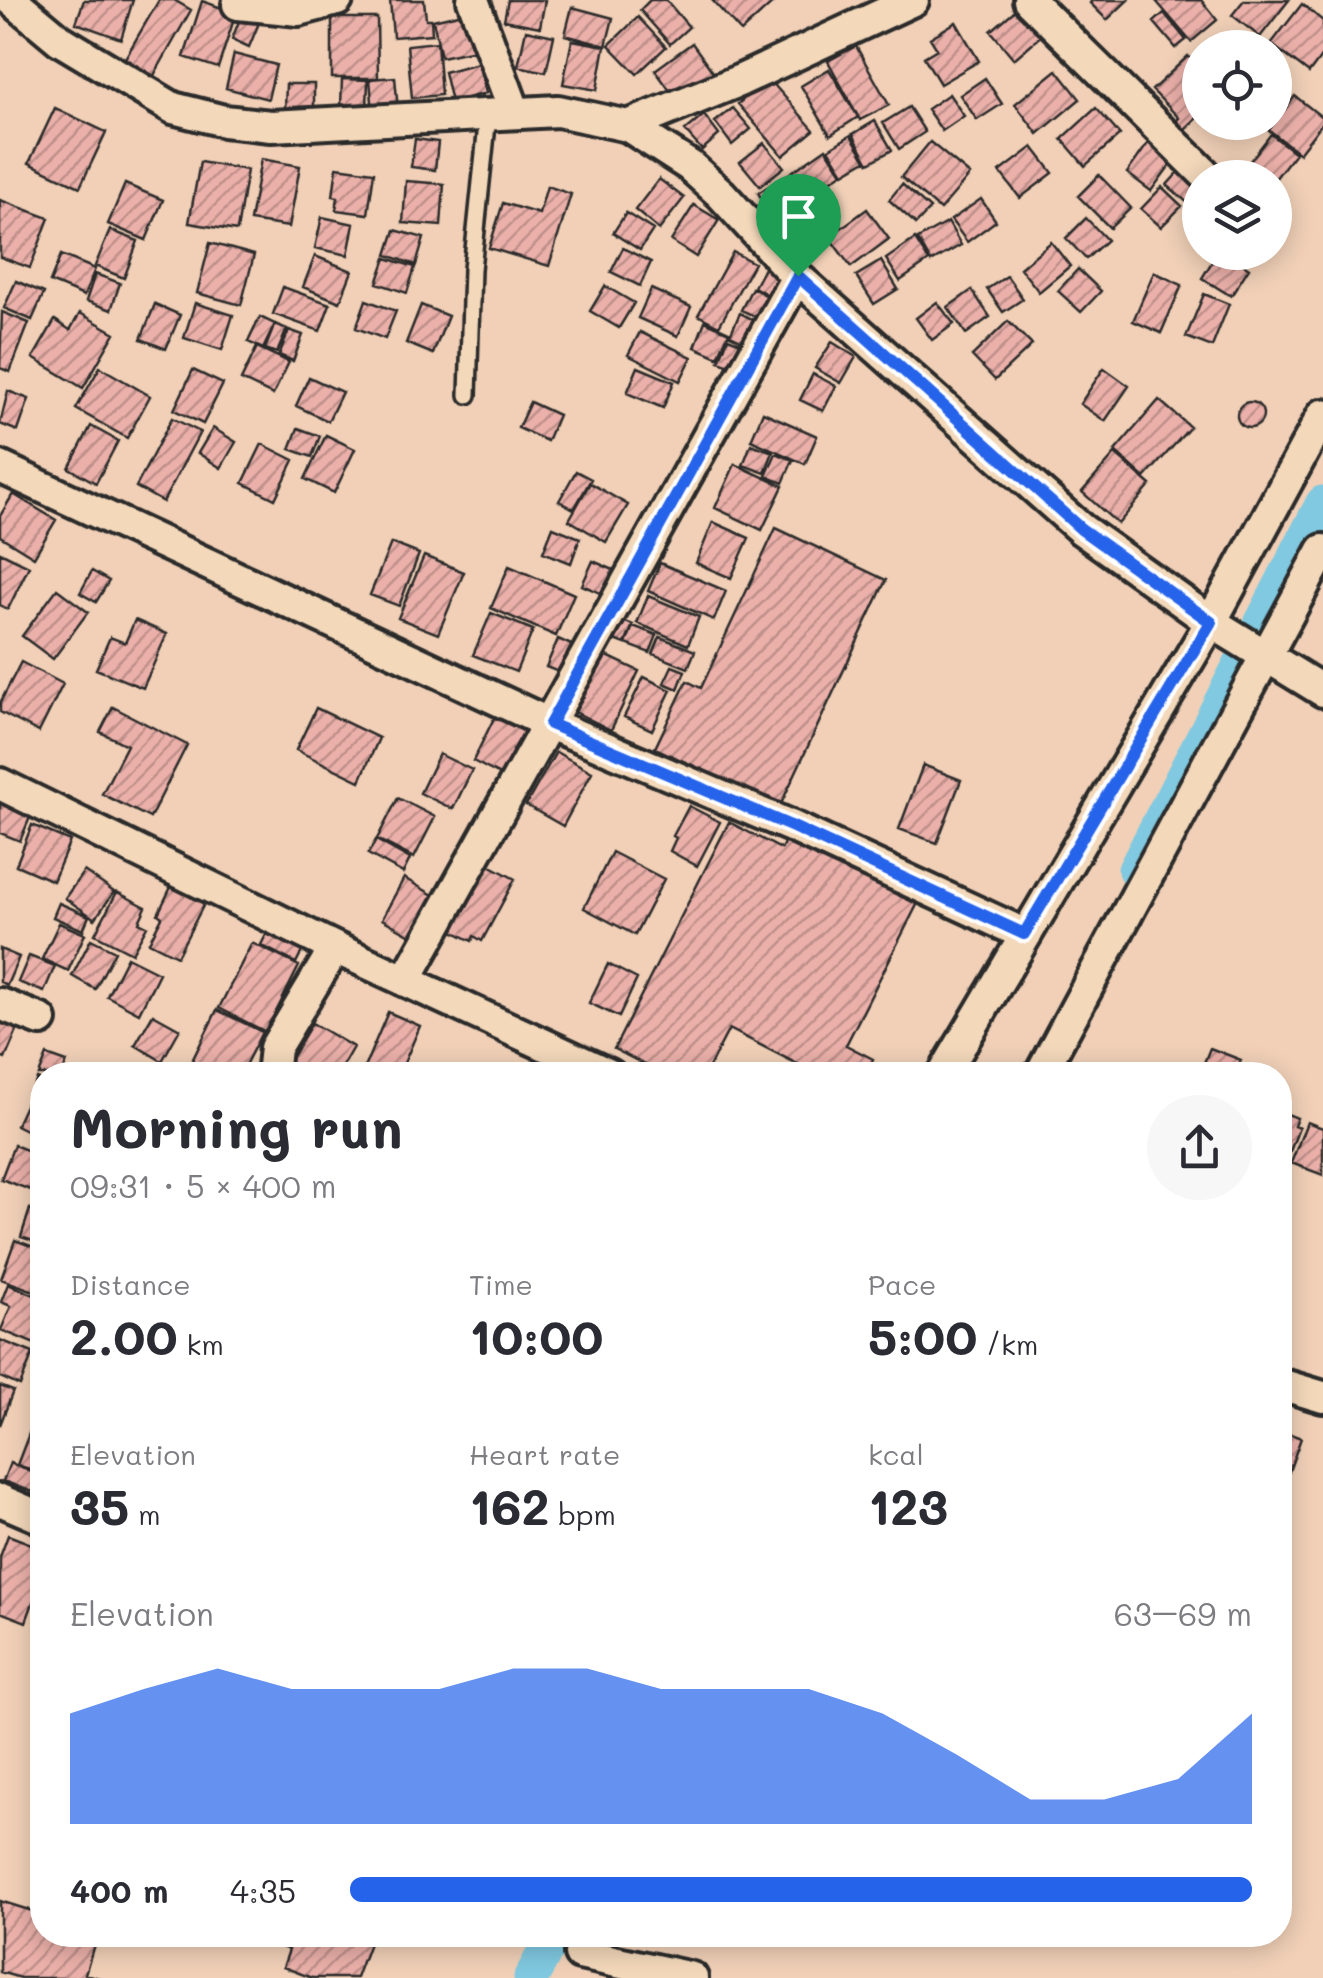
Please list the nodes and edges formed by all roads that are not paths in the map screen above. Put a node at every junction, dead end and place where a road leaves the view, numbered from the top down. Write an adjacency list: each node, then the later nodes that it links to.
1 (12, 0): 7 (street)
2 (336, 0): 6 (street)
3 (473, 0): 7 (street)
4 (913, 0): 8 (street)
5 (1029, 0): 9 (street)
6 (238, 4)
7 (502, 114): 8 (street); 11 (lane)
8 (628, 126): 10 (street)
9 (1191, 160)
10 (798, 276): 15 (street); 18 (street)
11 (468, 395)
12 (1323, 414): 15 (street)
13 (0, 467): 18 (street)
14 (1323, 550): 16 (street)
15 (1215, 624): 16 (street); 20 (street)
16 (1259, 654): 17 (street); 28 (street)
17 (1323, 691)
18 (550, 724): 20 (street); 22 (street)
19 (0, 784): 21 (street)
20 (1024, 934): 27 (street)
21 (335, 948): 22 (street); 25 (street)
22 (405, 980): 26 (street)
23 (0, 1004): 24 (street)
24 (41, 1020)
25 (274, 1062)
26 (582, 1062)
27 (950, 1062)
28 (1047, 1062)
29 (1292, 1388): 30 (street)
30 (1323, 1397)
31 (0, 1500): 32 (street)
32 (30, 1513)
33 (579, 1956): 34 (street)
34 (692, 1978)

